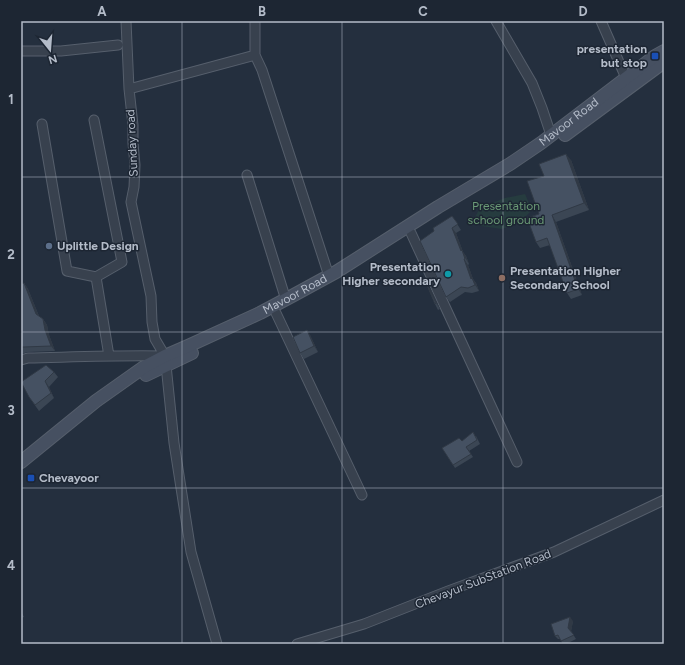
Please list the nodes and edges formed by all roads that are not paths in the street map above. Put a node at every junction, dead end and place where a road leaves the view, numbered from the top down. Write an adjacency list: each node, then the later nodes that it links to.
1 (126, 21): 11 (street, Sunday road)
2 (255, 21): 8 (street)
3 (496, 21): 14 (street)
4 (601, 21): 10 (street)
5 (118, 45): 6 (street)
6 (21, 51)
7 (664, 51): 10 (main road, Mavoor Road)
8 (255, 55): 11 (street); 17 (street)
9 (664, 62): 16 (main road, Mavoor Road)
10 (626, 78): 14 (main road, Mavoor Road)
11 (130, 89): 23 (street, Sunday road)
12 (94, 120): 18 (street)
13 (42, 124): 18 (street)
14 (551, 135): 17 (main road, Mavoor Road)
15 (247, 175): 19 (street)
16 (411, 233): 20 (main road, Mavoor Road); 25 (street)
17 (329, 276): 19 (main road, Mavoor Road)
18 (96, 277): 21 (street)
19 (286, 300): 23 (main road, Mavoor Road)
20 (276, 313): 23 (main road, Mavoor Road); 27 (street)
21 (109, 356): 22 (street); 23 (street)
22 (21, 360)
23 (166, 361): 24 (main road, Mavoor Road); 26 (main road, Mavoor Road); 29 (street)
24 (21, 462)
25 (517, 462)
26 (21, 471)
27 (362, 496)
28 (664, 500): 30 (street, Chevayur SubStation Road)
29 (217, 644)
30 (297, 644)

